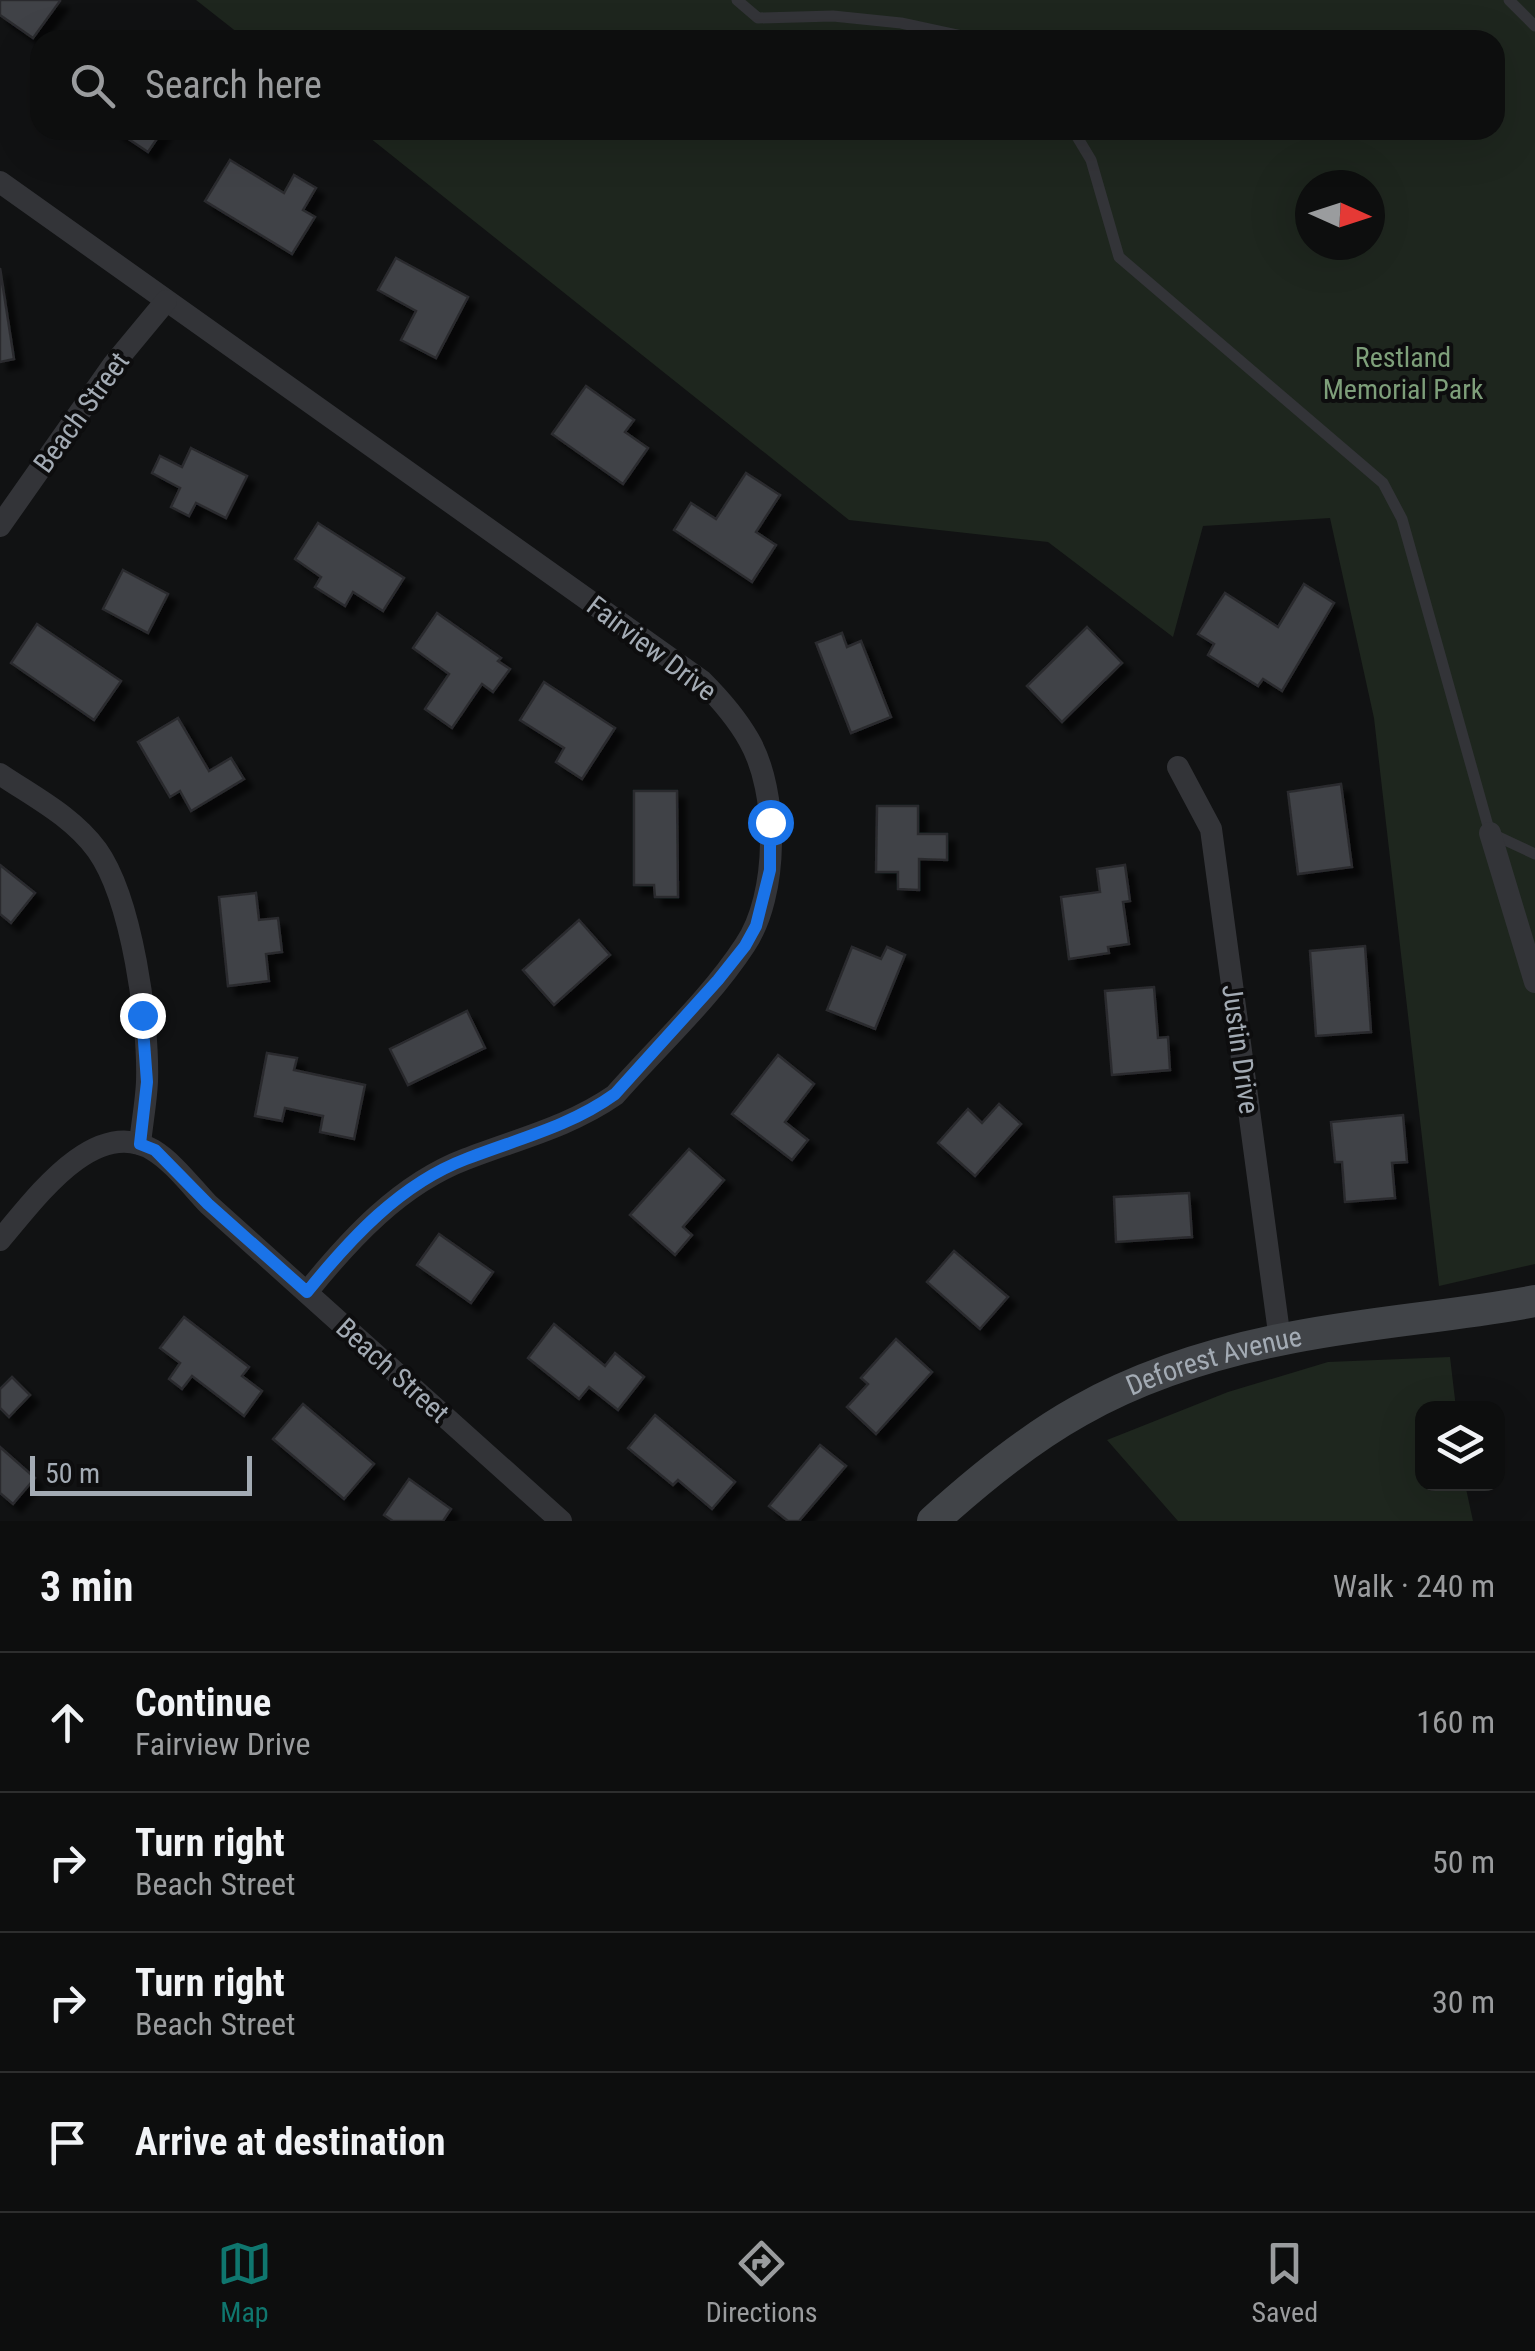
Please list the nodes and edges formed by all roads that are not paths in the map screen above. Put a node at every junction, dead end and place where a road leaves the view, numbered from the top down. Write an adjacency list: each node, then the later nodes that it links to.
1 (737, 0): 4 (lane)
2 (1509, 0): 3 (lane)
3 (1535, 26)
4 (936, 30)
5 (1078, 140): 11 (lane)
6 (0, 182): 7 (street, Fairview Drive)
7 (166, 301): 8 (street, Beach Street); 16 (street, Fairview Drive)
8 (0, 526)
9 (1178, 767): 18 (street, Justin Drive)
10 (0, 774): 14 (street)
11 (1490, 833): 12 (lane); 13 (street)
12 (1535, 854)
13 (1535, 982)
14 (140, 1144): 15 (street); 16 (street, Beach Street)
15 (0, 1240)
16 (307, 1292): 19 (street, Beach Street)
17 (1535, 1302): 18 (street, Deforest Avenue)
18 (1280, 1340): 20 (street, Deforest Avenue)
19 (561, 1521)
20 (933, 1521)

